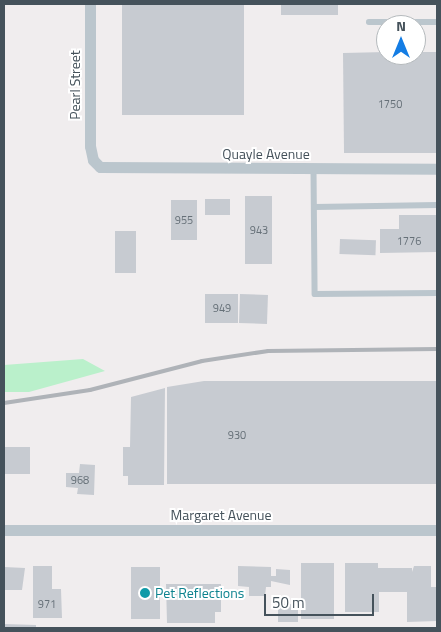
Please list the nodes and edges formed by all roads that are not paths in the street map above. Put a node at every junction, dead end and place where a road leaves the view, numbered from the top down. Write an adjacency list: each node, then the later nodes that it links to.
1 (90, 4): 4 (street, Pearl Street)
2 (368, 22): 3 (lane)
3 (437, 22)
4 (96, 164): 5 (street, Quayle Avenue)
5 (314, 170): 6 (street, Quayle Avenue); 8 (lane)
6 (437, 170)
7 (437, 205): 8 (lane)
8 (315, 207): 9 (lane)
9 (437, 293)
10 (4, 530): 11 (street, Margaret Avenue)
11 (437, 530)

